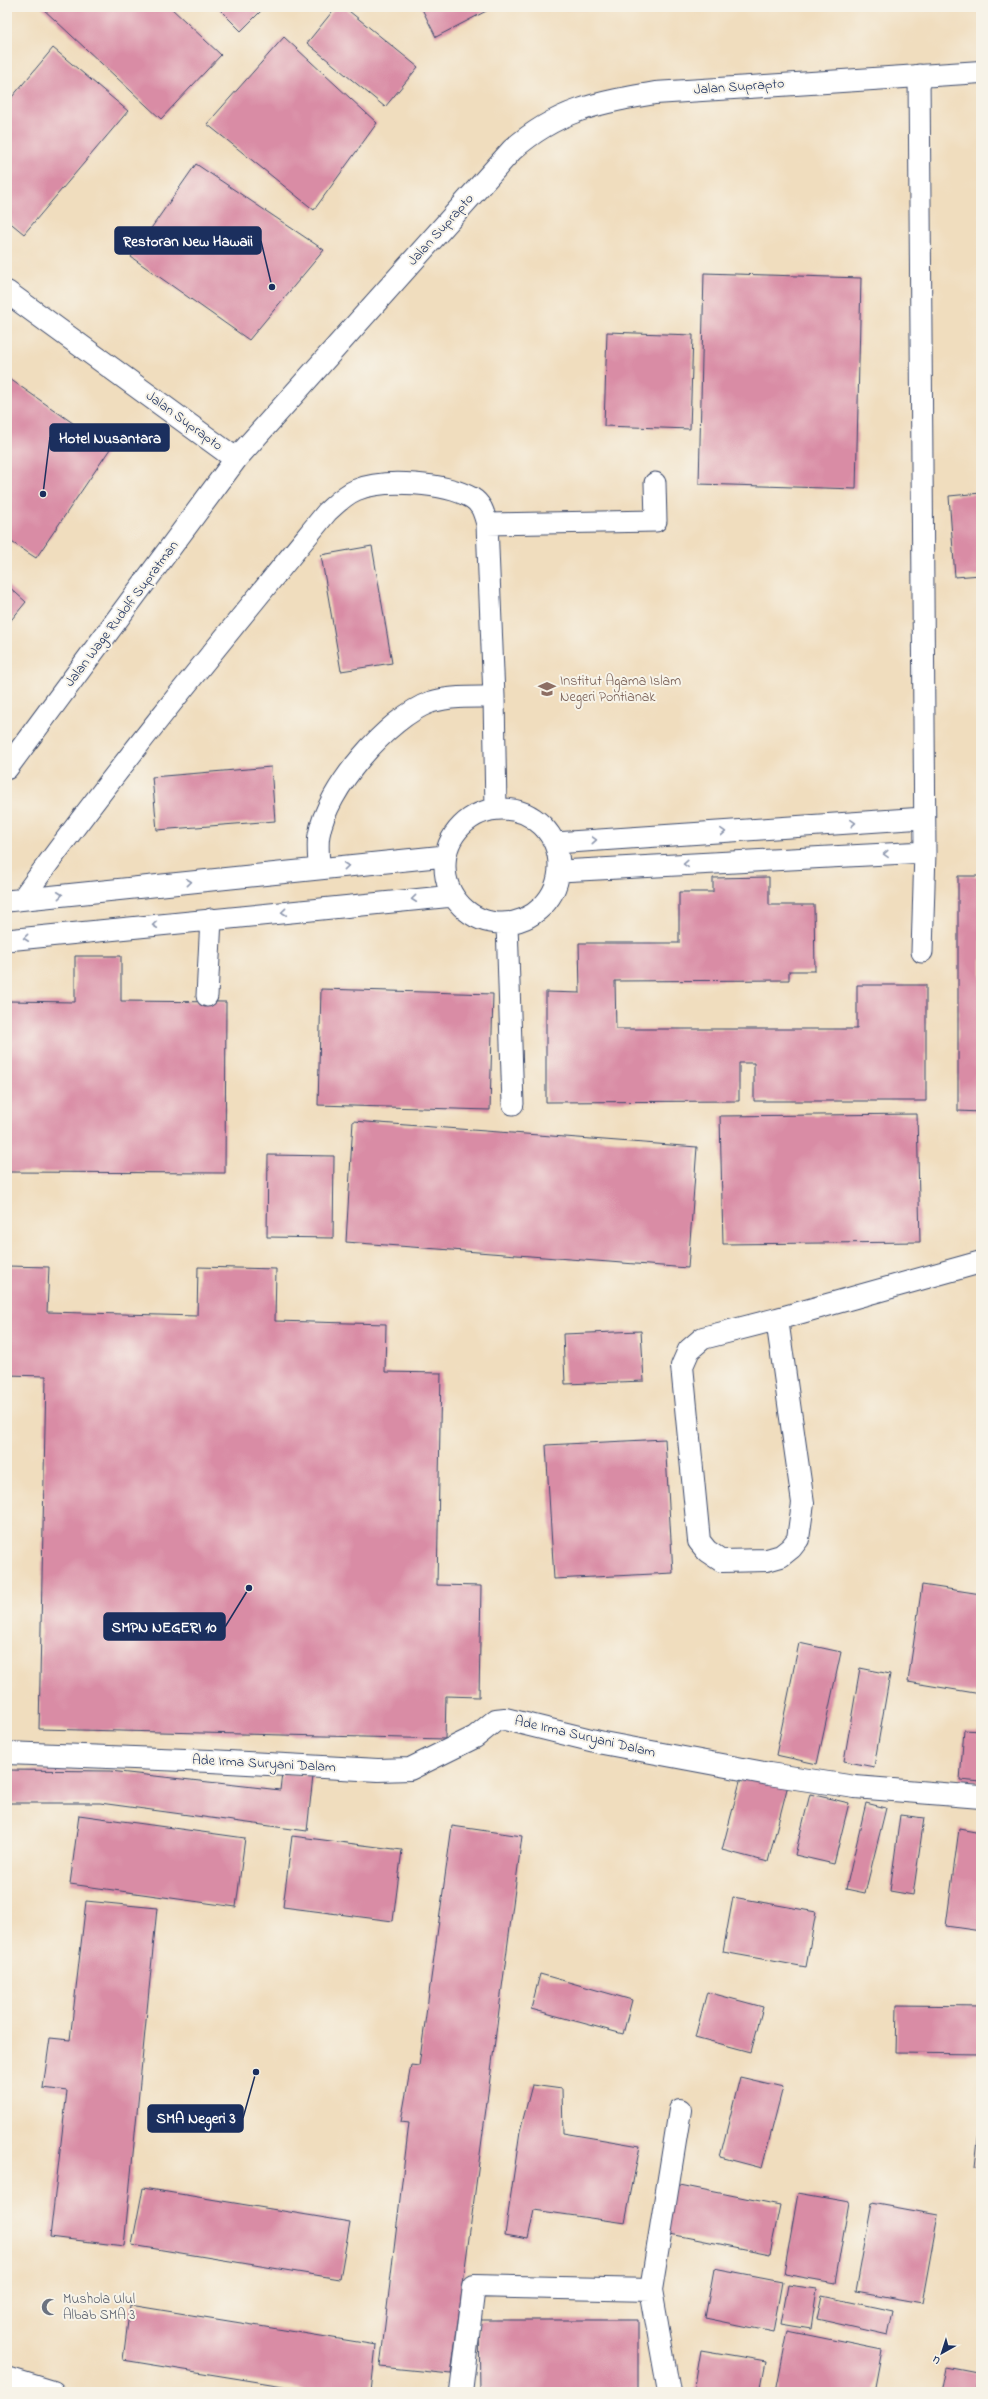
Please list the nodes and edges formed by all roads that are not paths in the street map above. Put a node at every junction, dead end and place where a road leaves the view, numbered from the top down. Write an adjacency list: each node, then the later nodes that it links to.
1 (981, 72): 2 (street, Jalan Suprapto)
2 (919, 75): 4 (street, Jalan Suprapto); 10 (lane)
3 (7, 292): 4 (street, Jalan Suprapto)
4 (236, 459): 8 (street, Jalan Wage Rudolf Supratman)
5 (655, 483): 6 (lane)
6 (487, 524): 7 (lane); 17 (lane)
7 (494, 697): 9 (lane); 14 (lane)
8 (7, 768)
9 (496, 809): 11 (lane); 13 (lane)
10 (924, 818): 11 (lane, one-way to 10); 12 (lane)
11 (555, 843): 15 (lane)
12 (925, 852): 15 (lane, one-way to 15); 21 (lane)
13 (445, 856): 14 (lane, one-way to 13); 16 (lane)
14 (319, 868): 17 (lane, one-way to 14)
15 (560, 871): 19 (lane)
16 (453, 896): 18 (lane, one-way to 18); 19 (lane)
17 (14, 900)
18 (211, 919): 20 (lane, one-way to 20); 22 (lane)
19 (507, 924): 23 (lane)
20 (7, 940)
21 (922, 952)
22 (207, 996)
23 (513, 1104)
24 (981, 1262): 25 (street)
25 (777, 1319): 25 (street)
26 (7, 1753): 27 (street, Ade Irma Suryani Dalam)
27 (981, 1797)
28 (680, 2110): 29 (street)
29 (651, 2290): 32 (street); 33 (street)
30 (7, 2378): 31 (street)
31 (53, 2392)
32 (461, 2392)
33 (669, 2392)

